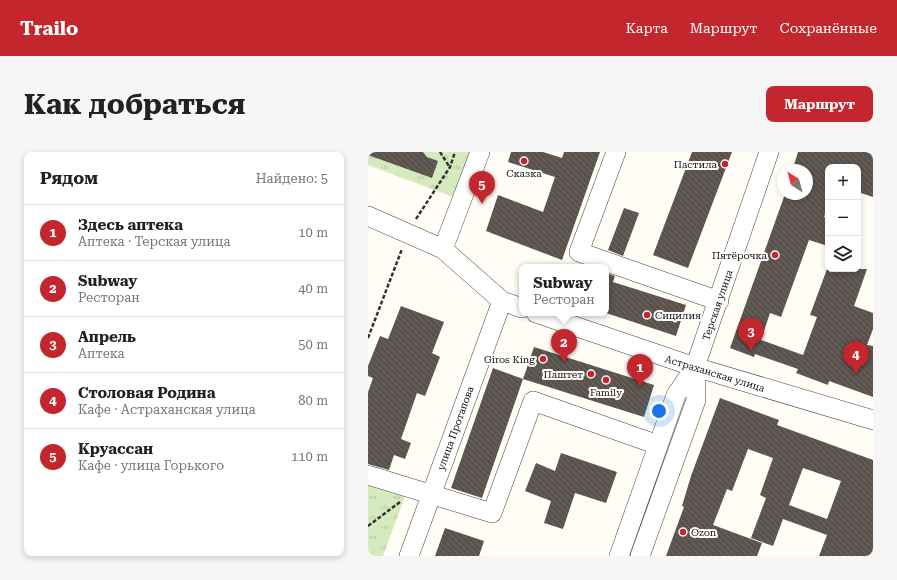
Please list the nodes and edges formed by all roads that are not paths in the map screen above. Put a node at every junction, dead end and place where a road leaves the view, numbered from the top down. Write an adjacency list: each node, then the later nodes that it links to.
1 (480, 152): 5 (street)
2 (616, 152): 7 (street)
3 (769, 152): 7 (street, Терская улица)
4 (368, 216): 5 (street)
5 (443, 249): 6 (street)
6 (502, 301): 8 (street); 14 (street, улица Протапова)
7 (718, 301): 10 (street, Терская улица)
8 (519, 307)
9 (545, 316): 10 (street, Астраханская улица)
10 (695, 367): 11 (street, Астраханская улица); 12 (street, Терская улица); 17 (street, Терская улица)
11 (873, 420)
12 (658, 445): 14 (street); 16 (street, Терская улица)
13 (368, 475): 14 (street)
14 (424, 491): 15 (street, улица Протапова)
15 (409, 556)
16 (619, 556)
17 (640, 556)

